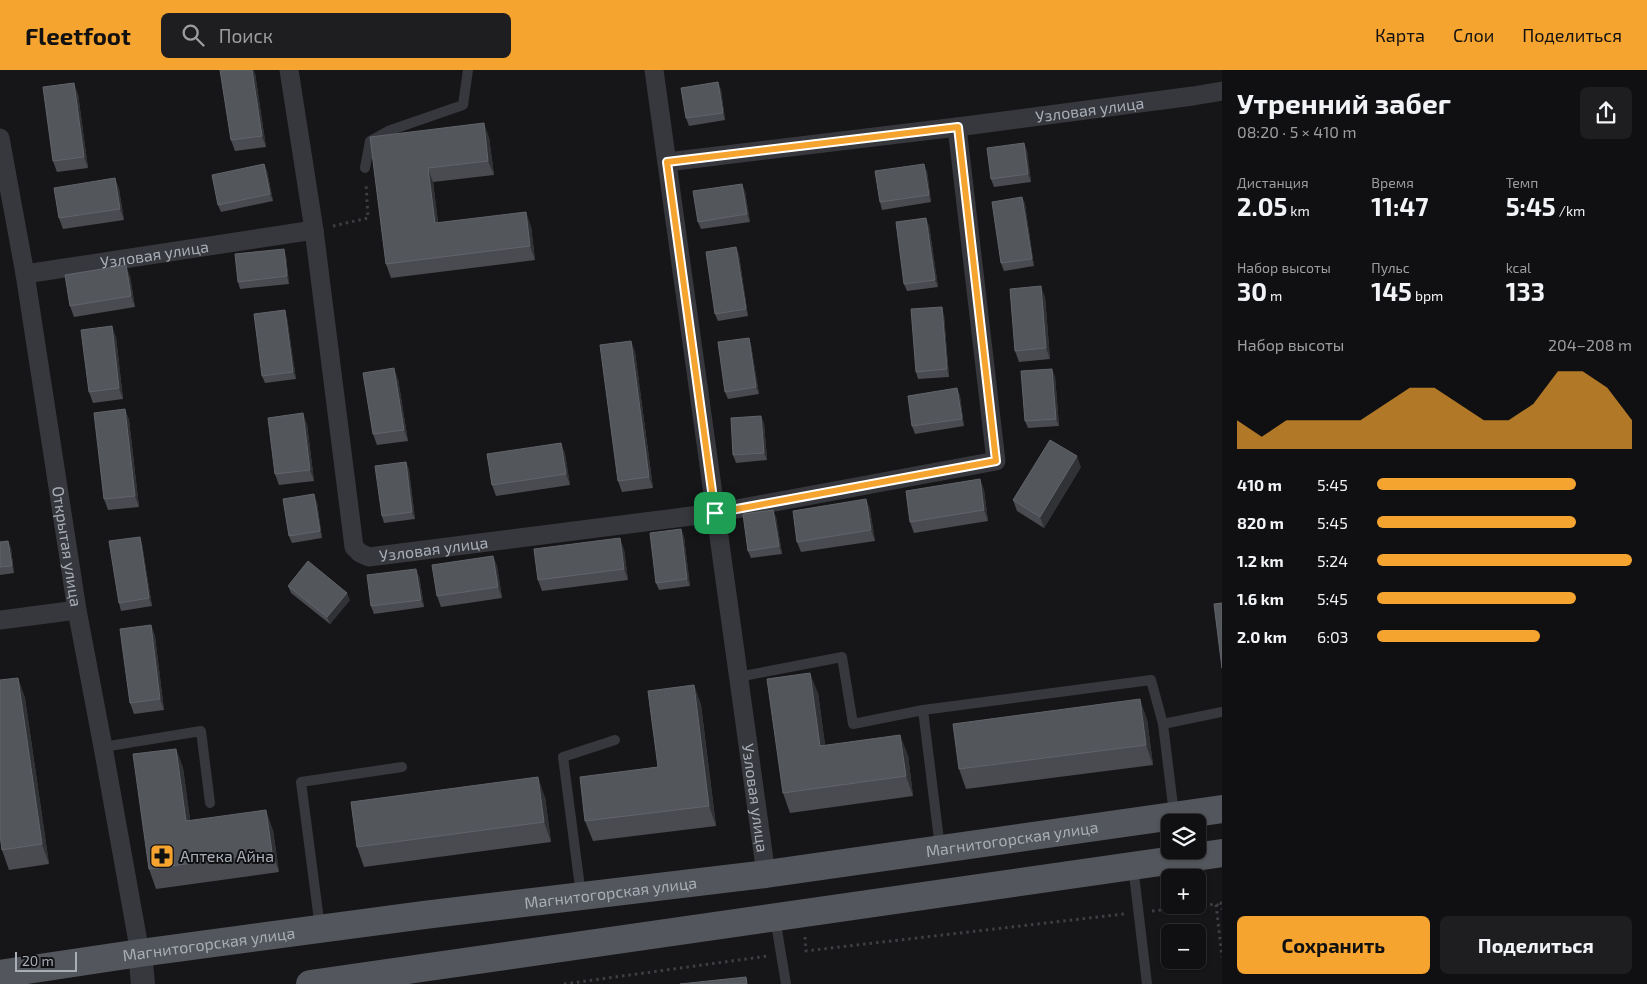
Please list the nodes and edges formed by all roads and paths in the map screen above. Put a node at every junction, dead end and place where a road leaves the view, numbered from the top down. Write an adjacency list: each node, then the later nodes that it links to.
1 (290, 70): 9 (street, Узловая улица)
2 (468, 70): 8 (lane)
3 (654, 70): 7 (street, Узловая улица)
4 (1222, 91): 5 (street, Узловая улица)
5 (958, 127): 7 (street, Узловая улица); 11 (street, Узловая улица)
6 (0, 138): 10 (street, Открытая улица)
7 (667, 162): 11 (street, Узловая улица)
8 (365, 168): 9 (path)
9 (314, 230): 10 (street, Узловая улица); 11 (street, Узловая улица)
10 (25, 274): 12 (street, Открытая улица)
11 (715, 513): 14 (street, Узловая улица)
12 (77, 610): 13 (street); 19 (street, Открытая улица)
13 (0, 620)
14 (738, 677): 15 (lane); 29 (street, Узловая улица)
15 (923, 710): 17 (lane); 26 (lane)
16 (1222, 712): 17 (lane)
17 (1163, 724): 23 (lane)
18 (615, 740): 30 (lane)
19 (103, 747): 21 (lane); 39 (street, Открытая улица)
20 (402, 767): 37 (lane)
21 (210, 803)
22 (1222, 809): 24 (main road, Магнитогорская улица)
23 (1174, 814)
24 (1188, 814)
25 (1161, 818): 26 (main road, Магнитогорская улица)
26 (940, 849): 29 (main road, Магнитогорская улица)
27 (1222, 853): 28 (main road)
28 (1132, 865): 34 (lane); 35 (main road)
29 (766, 874): 30 (main road, Магнитогорская улица)
30 (581, 896): 37 (main road, Магнитогорская улица)
31 (1222, 903): 32 (path)
32 (1216, 904): 33 (path); 34 (path); 41 (path)
33 (1222, 909)
34 (1138, 912): 38 (path); 47 (lane)
35 (803, 913): 36 (main road); 38 (path)
36 (774, 917): 40 (lane); 44 (main road)
37 (320, 929): 39 (main road, Магнитогорская улица)
38 (806, 951): 40 (path)
39 (140, 953): 42 (main road, Магнитогорская улица); 43 (street)
40 (781, 954): 45 (path); 46 (lane)
41 (1222, 957)
42 (0, 974)
43 (143, 984)
44 (310, 984)
45 (564, 984)
46 (786, 984)
47 (1147, 984)

